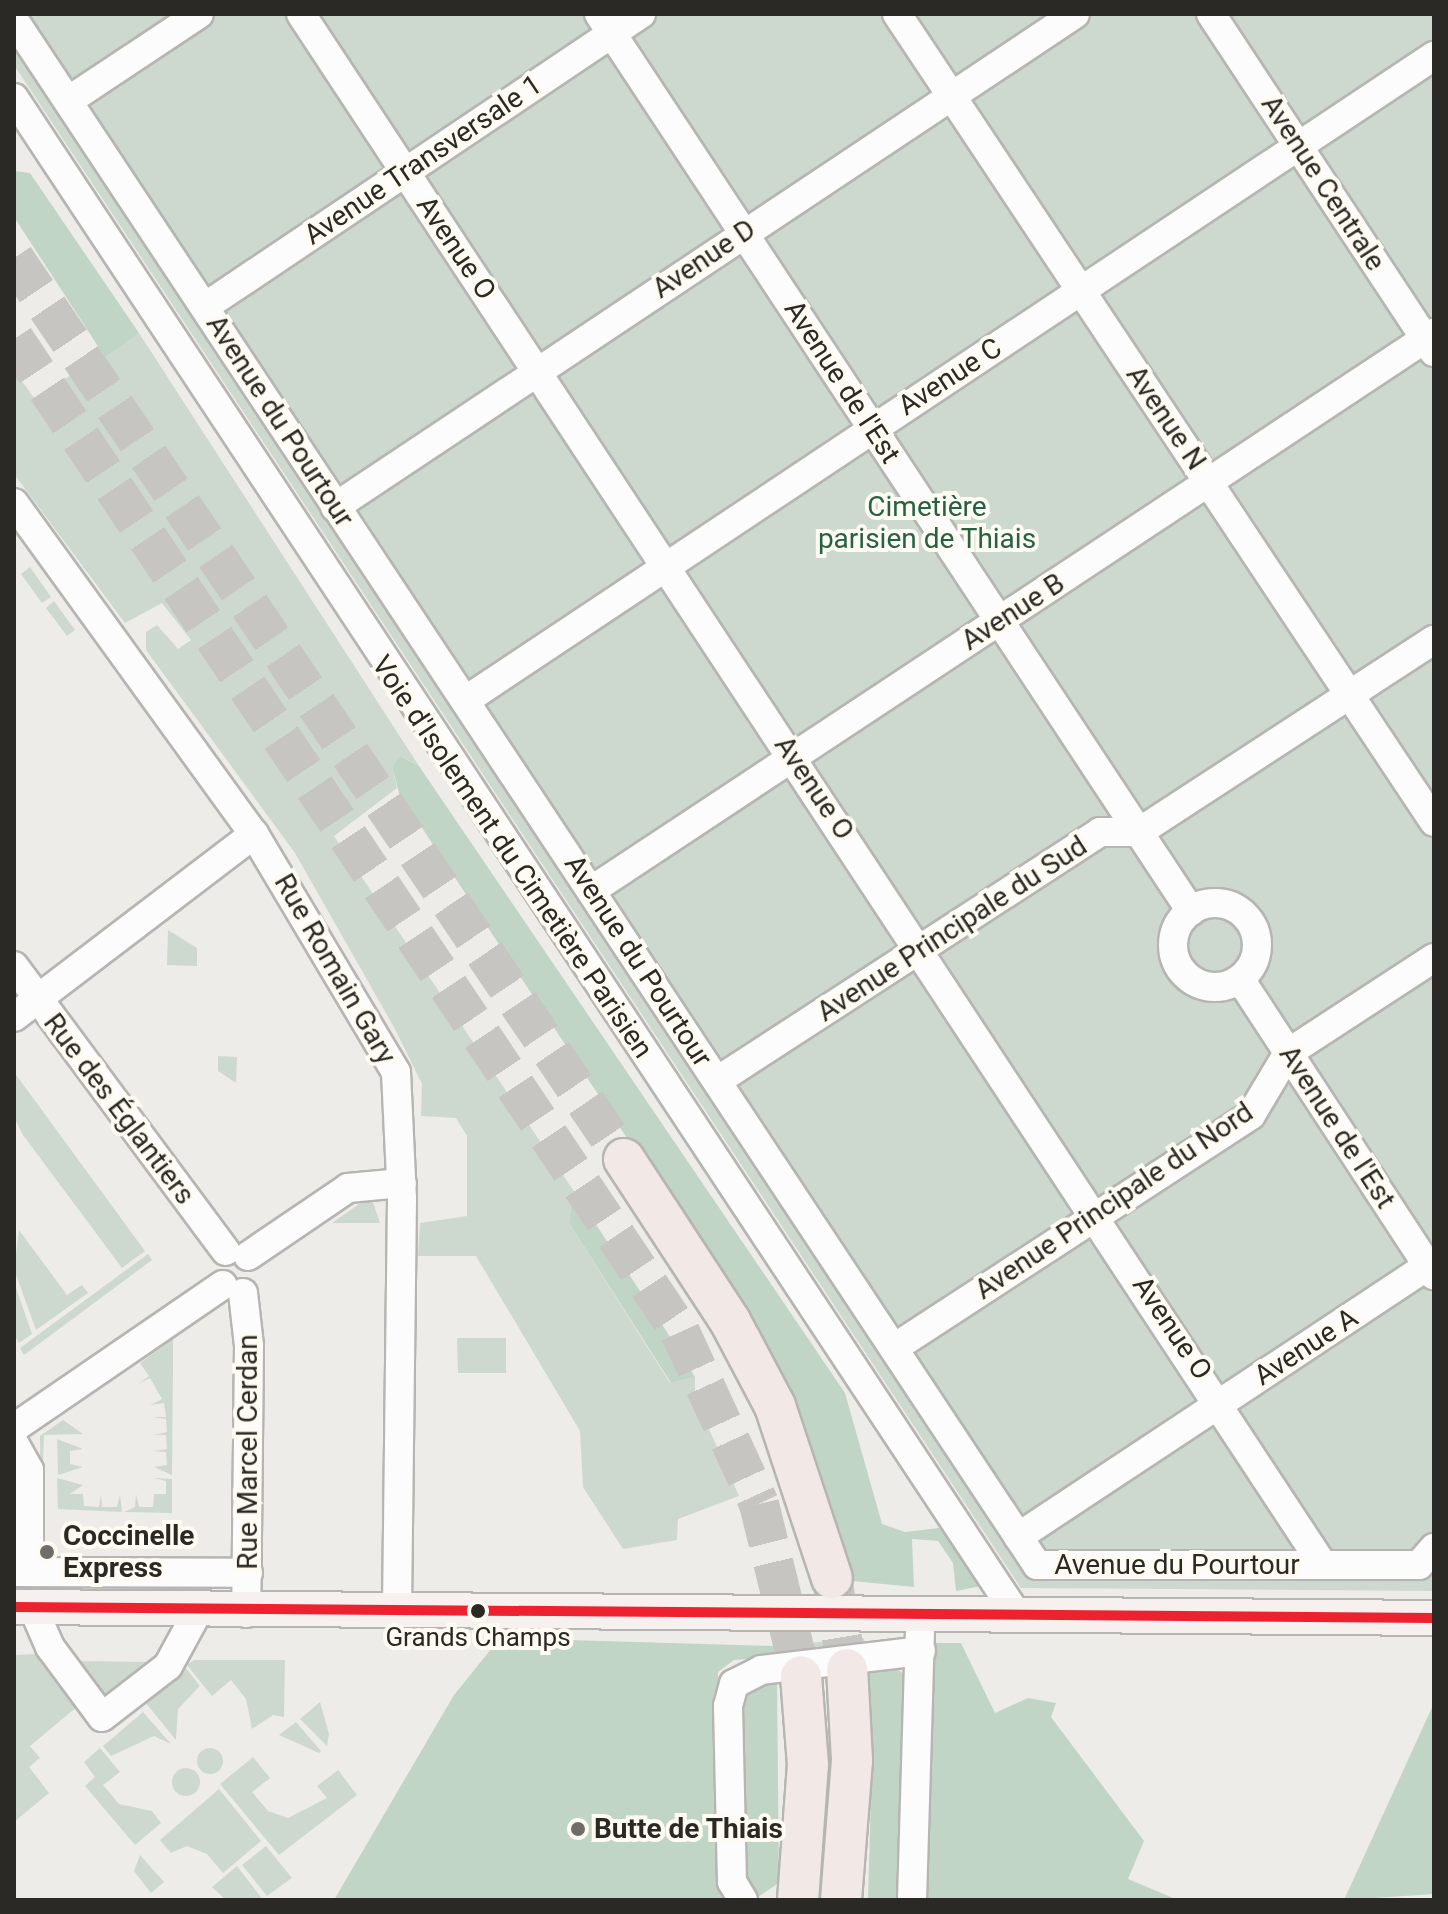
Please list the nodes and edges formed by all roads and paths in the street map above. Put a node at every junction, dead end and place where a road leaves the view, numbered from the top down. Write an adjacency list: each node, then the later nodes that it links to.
1 (199, 14): 12 (street)
2 (301, 14): 14 (street, Avenue O)
3 (641, 14): 8 (street, Avenue Transversale 1)
4 (897, 14): 10 (street, Avenue N)
5 (1075, 14): 10 (street, Avenue D)
6 (1211, 14): 13 (street, Avenue Centrale)
7 (14, 20): 12 (street, Avenue du Pourtour)
8 (605, 24): 14 (street, Avenue Transversale 1); 15 (street, Avenue de l'Est)
9 (1434, 56): 13 (street, Avenue C)
10 (951, 95): 15 (street, Avenue D); 16 (street, Avenue N)
11 (14, 98): 61 (street, Voie d'Isolement du Cimetière Parisien)
12 (68, 101): 17 (street, Avenue du Pourtour)
13 (1299, 147): 16 (street, Avenue C); 18 (street, Avenue Centrale)
14 (406, 172): 17 (street, Avenue Transversale 1); 19 (street, Avenue O)
15 (743, 233): 19 (street, Avenue D); 20 (street, Avenue de l'Est)
16 (1082, 292): 20 (street, Avenue C); 21 (street, Avenue N)
17 (206, 306): 23 (street, Avenue du Pourtour)
18 (1431, 341): 21 (street, Avenue B)
19 (538, 371): 23 (street, Avenue D); 24 (street, Avenue O)
20 (872, 427): 24 (street, Avenue C); 25 (street, Avenue de l'Est)
21 (1208, 482): 25 (street, Avenue B); 27 (street, Avenue N)
22 (14, 503): 32 (street, Rue Romain Gary)
23 (335, 507): 28 (street, Avenue du Pourtour)
24 (666, 565): 28 (street, Avenue C); 29 (street, Avenue O)
25 (999, 621): 29 (street, Avenue B); 31 (street, Avenue de l'Est)
26 (1434, 640): 27 (street)
27 (1350, 696): 30 (street, Avenue N); 31 (street)
28 (466, 700): 33 (street, Avenue du Pourtour)
29 (793, 757): 33 (street, Avenue B); 35 (street, Avenue O)
30 (1434, 822)
31 (1139, 832): 34 (street, Avenue de l'Est); 35 (street, Avenue Principale du Sud)
32 (254, 834): 39 (street); 44 (street, Rue Romain Gary)
33 (592, 890): 42 (street, Avenue du Pourtour)
34 (1191, 911): 38 (street); 38 (street)
35 (923, 952): 42 (street, Avenue Principale du Sud); 45 (street, Avenue O)
36 (1434, 958): 41 (street, Avenue Principale du Nord)
37 (14, 966): 39 (street, Rue des Églantiers)
38 (1240, 979): 41 (street, Avenue de l'Est)
39 (35, 995): 40 (street); 46 (street, Rue des Églantiers)
40 (14, 1017)
41 (1288, 1053): 45 (street, Avenue Principale du Nord); 47 (street, Avenue de l'Est)
42 (717, 1081): 49 (street, Avenue du Pourtour)
43 (624, 1159): 58 (highway)
44 (402, 1183): 46 (street); 63 (street, Rue Romain Gary)
45 (1096, 1213): 49 (street, Avenue Principale du Nord); 50 (street, Avenue O)
46 (237, 1254): 48 (street, Rue Marcel Cerdan)
47 (1432, 1268): 50 (street, Avenue A)
48 (233, 1289): 51 (street); 57 (street, Rue Marcel Cerdan)
49 (894, 1348): 53 (street, Avenue du Pourtour)
50 (1222, 1403): 53 (street, Avenue A); 55 (street, Avenue O)
51 (14, 1428)
52 (14, 1443): 56 (street)
53 (1018, 1537): 55 (street, Avenue du Pourtour)
54 (1429, 1560): 55 (street, Avenue du Pourtour)
55 (1323, 1565)
56 (22, 1572): 57 (street)
57 (248, 1573): 62 (street, Rue Marcel Cerdan)
58 (832, 1578)
59 (23, 1608): 60 (main road); 60 (street)
60 (198, 1611): 62 (main road)
61 (1015, 1612): 64 (main road); 65 (main road)
62 (246, 1613): 63 (main road)
63 (397, 1613): 64 (main road)
64 (919, 1615): 66 (street)
65 (1434, 1618)
66 (921, 1651): 69 (street); 72 (street)
67 (847, 1669): 71 (highway)
68 (801, 1676): 70 (highway)
69 (743, 1900)
70 (798, 1900)
71 (841, 1900)
72 (912, 1900)

